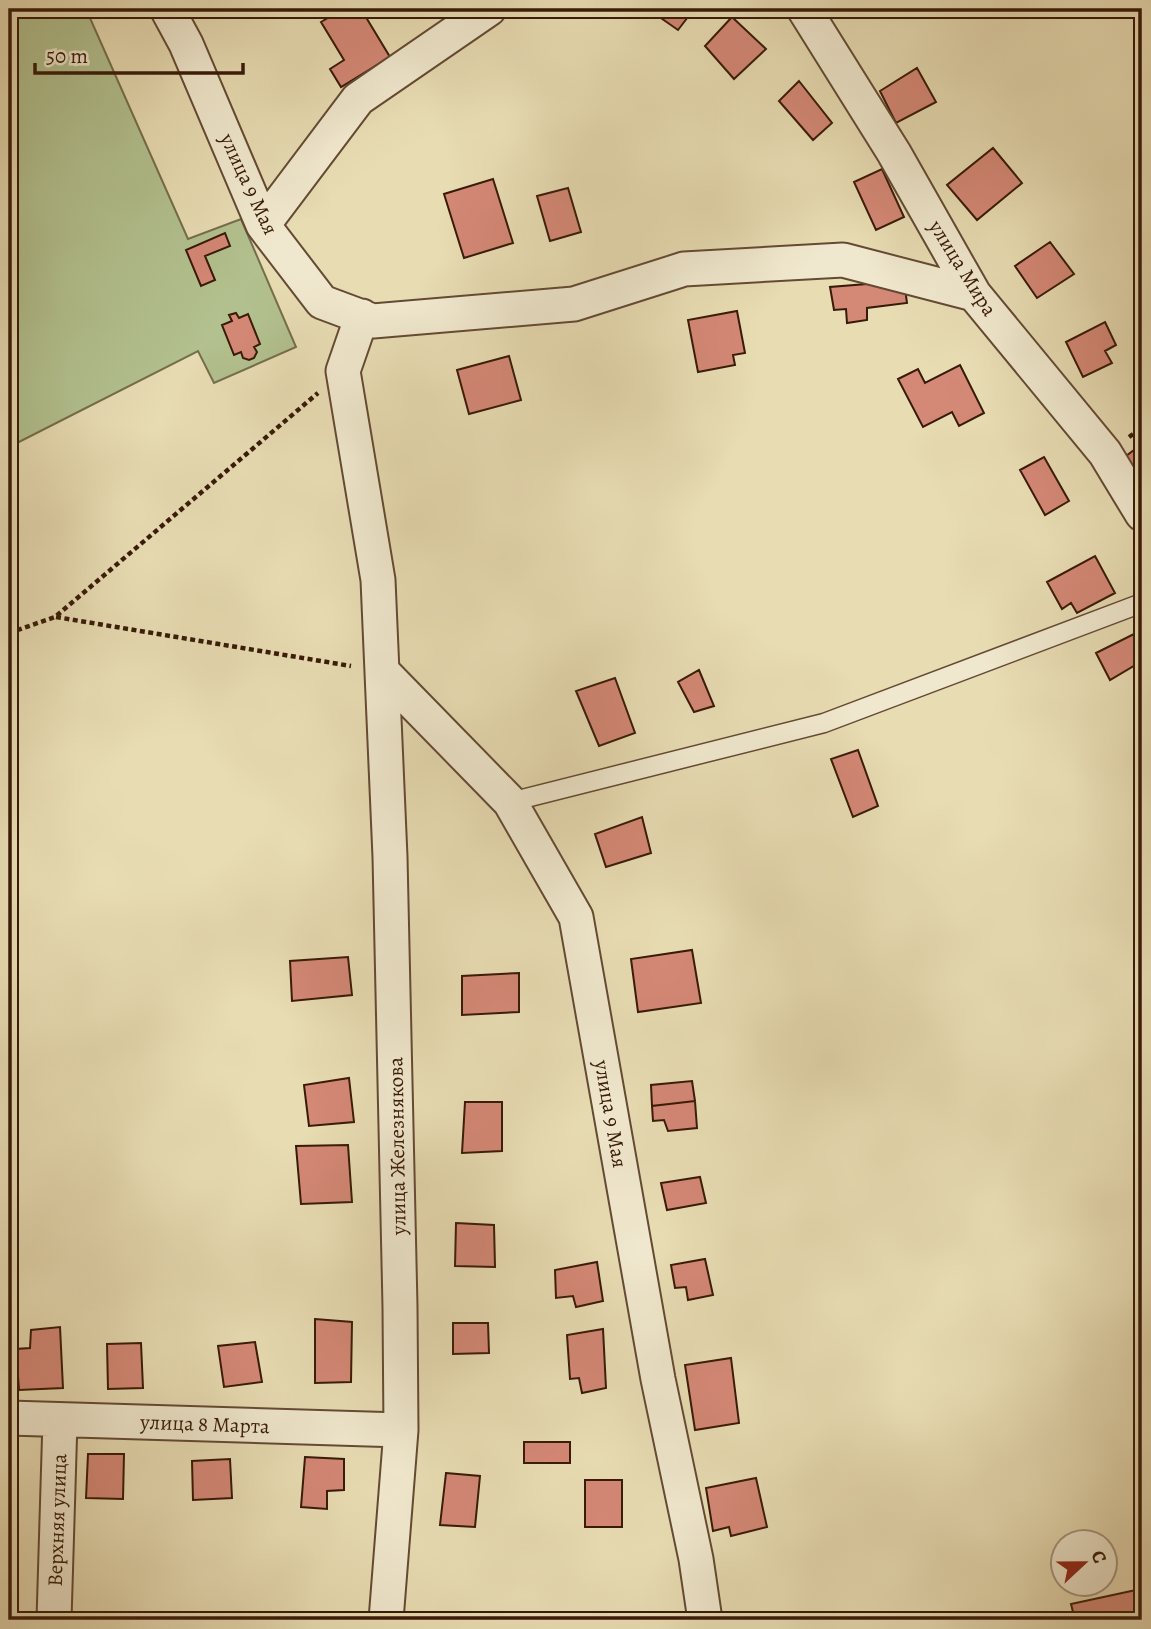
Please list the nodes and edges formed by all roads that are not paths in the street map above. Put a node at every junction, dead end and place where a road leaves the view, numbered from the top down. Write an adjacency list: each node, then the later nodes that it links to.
1 (167, 9): 4 (street, улица 9 Мая)
2 (489, 9): 4 (street)
3 (804, 9): 5 (street, улица Мира)
4 (263, 225): 6 (street, улица 9 Мая)
5 (974, 293): 6 (street); 7 (street, улица Мира)
6 (368, 319): 9 (street, улица Железнякова)
7 (1142, 514)
8 (1142, 603): 10 (lane)
9 (382, 671): 10 (street, улица 9 Мая); 13 (street, улица Железнякова)
10 (510, 802): 16 (street, улица 9 Мая)
11 (9, 1418): 12 (street, улица 8 Марта)
12 (60, 1419): 13 (street, улица 8 Марта); 14 (street, Верхняя улица)
13 (401, 1430): 15 (street, улица Железнякова)
14 (54, 1620)
15 (386, 1620)
16 (705, 1620)

